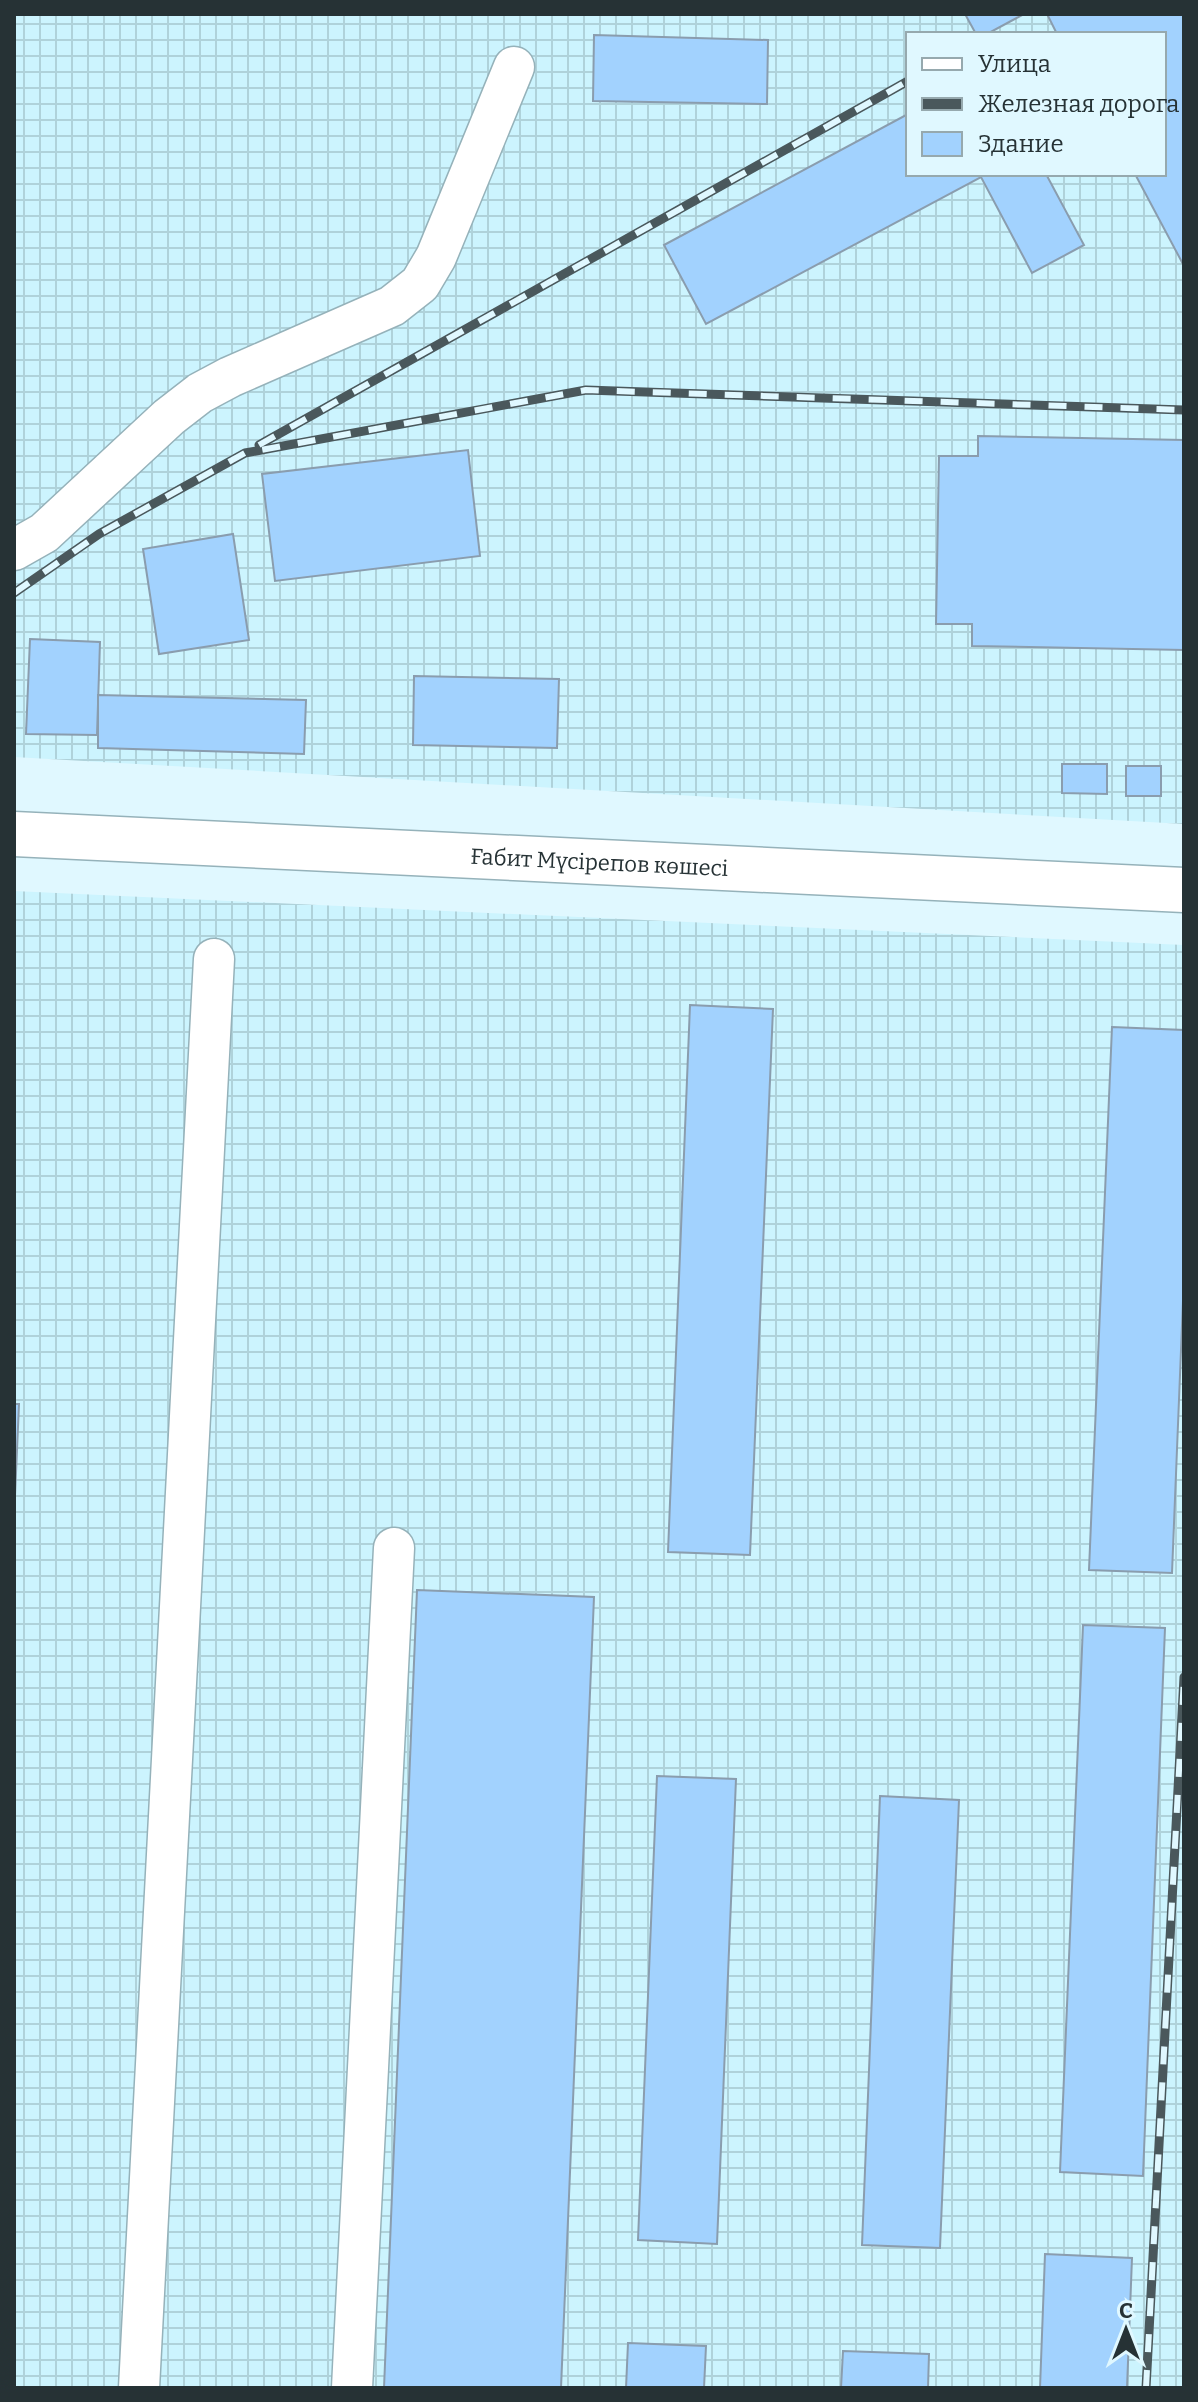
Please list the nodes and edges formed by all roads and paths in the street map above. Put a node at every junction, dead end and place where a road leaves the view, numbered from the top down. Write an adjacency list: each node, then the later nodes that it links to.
1 (514, 67): 2 (lane)
2 (14, 550)
3 (14, 834): 4 (main road, Ғабит Мүсірепов көшесі)
4 (1184, 890)
5 (214, 959): 7 (lane)
6 (394, 1548): 8 (lane)
7 (139, 2388)
8 (352, 2388)

